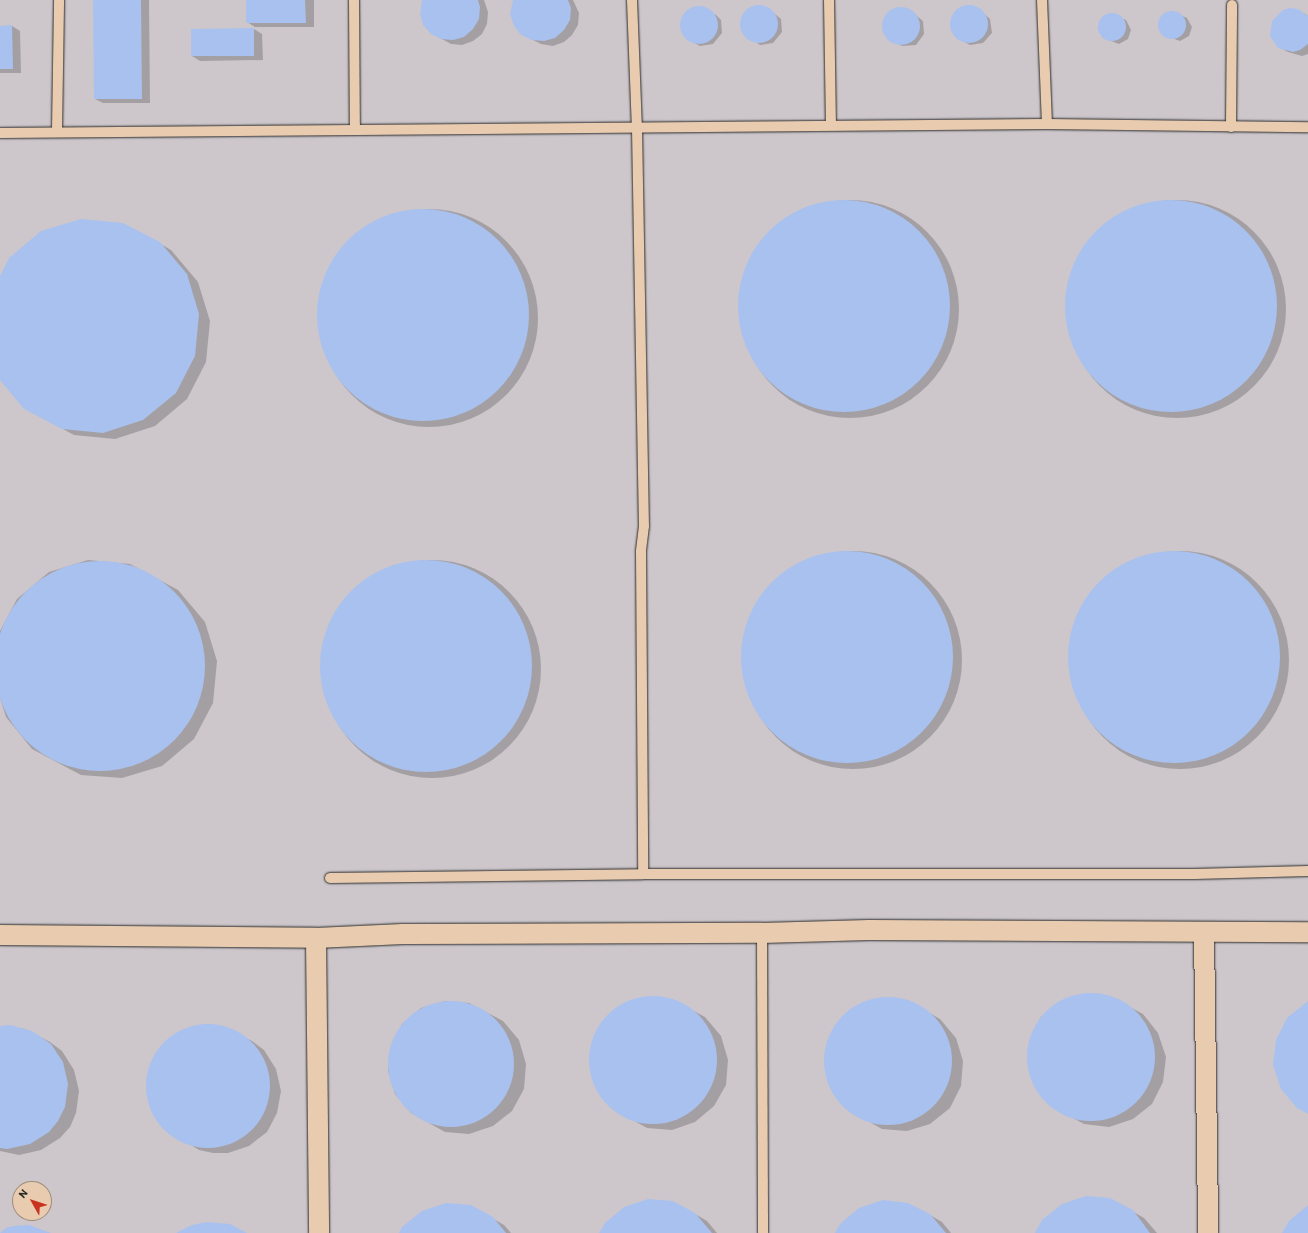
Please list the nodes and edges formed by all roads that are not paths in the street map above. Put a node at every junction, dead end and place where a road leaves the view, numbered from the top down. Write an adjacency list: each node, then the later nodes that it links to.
1 (59, 0): 13 (lane)
2 (354, 0): 11 (lane)
3 (632, 0): 12 (lane)
4 (829, 0): 8 (lane)
5 (1042, 0): 7 (lane)
6 (1232, 5): 9 (lane)
7 (1047, 124): 8 (lane); 9 (lane)
8 (831, 125): 12 (lane)
9 (1231, 127): 10 (lane)
10 (1308, 127)
11 (354, 128): 12 (lane); 13 (lane)
12 (638, 128): 16 (lane)
13 (57, 131): 14 (lane)
14 (0, 132)
15 (1308, 871): 16 (lane)
16 (643, 874): 17 (lane)
17 (330, 878)
18 (1308, 932): 20 (street)
19 (762, 933): 20 (street); 22 (street); 24 (lane)
20 (1204, 933): 25 (street)
21 (0, 935): 22 (street)
22 (316, 938): 23 (street)
23 (319, 1233)
24 (763, 1233)
25 (1208, 1233)

